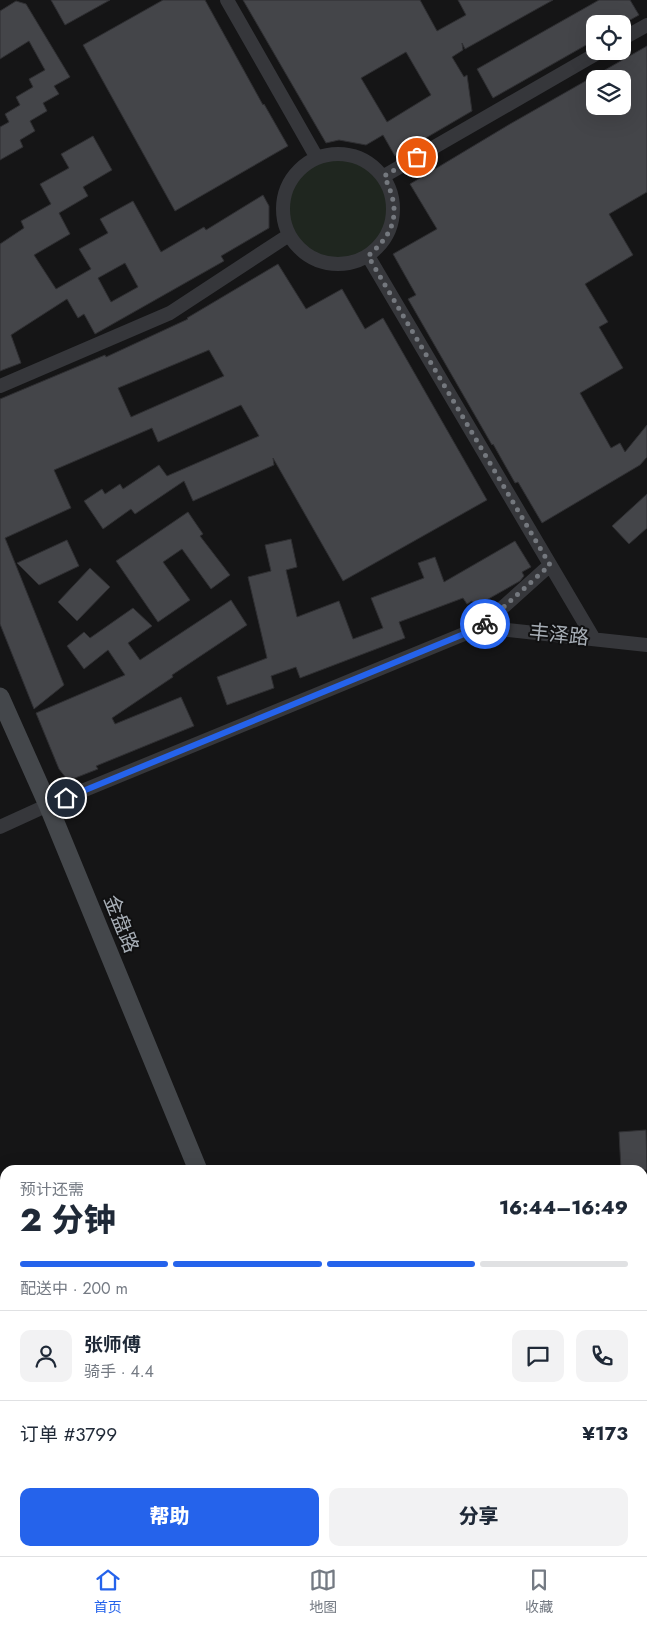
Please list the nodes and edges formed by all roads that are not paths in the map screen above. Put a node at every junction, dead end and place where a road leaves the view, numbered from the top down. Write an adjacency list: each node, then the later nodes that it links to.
1 (227, 0): 5 (street)
2 (647, 25): 3 (street)
3 (631, 34)
4 (586, 60): 6 (street)
5 (317, 158): 6 (street); 7 (street)
6 (384, 176): 8 (street)
7 (289, 236): 8 (street); 9 (street)
8 (368, 256): 10 (street)
9 (0, 386)
10 (550, 565): 11 (street); 12 (street)
11 (481, 627): 12 (street, 丰泽路); 15 (street, 丰泽路)
12 (594, 639): 13 (street, 丰泽路)
13 (647, 645)
14 (0, 697): 15 (main road, 金盘路)
15 (48, 805): 16 (street, 丰泽路); 17 (main road, 金盘路)
16 (0, 827)
17 (196, 1165)

